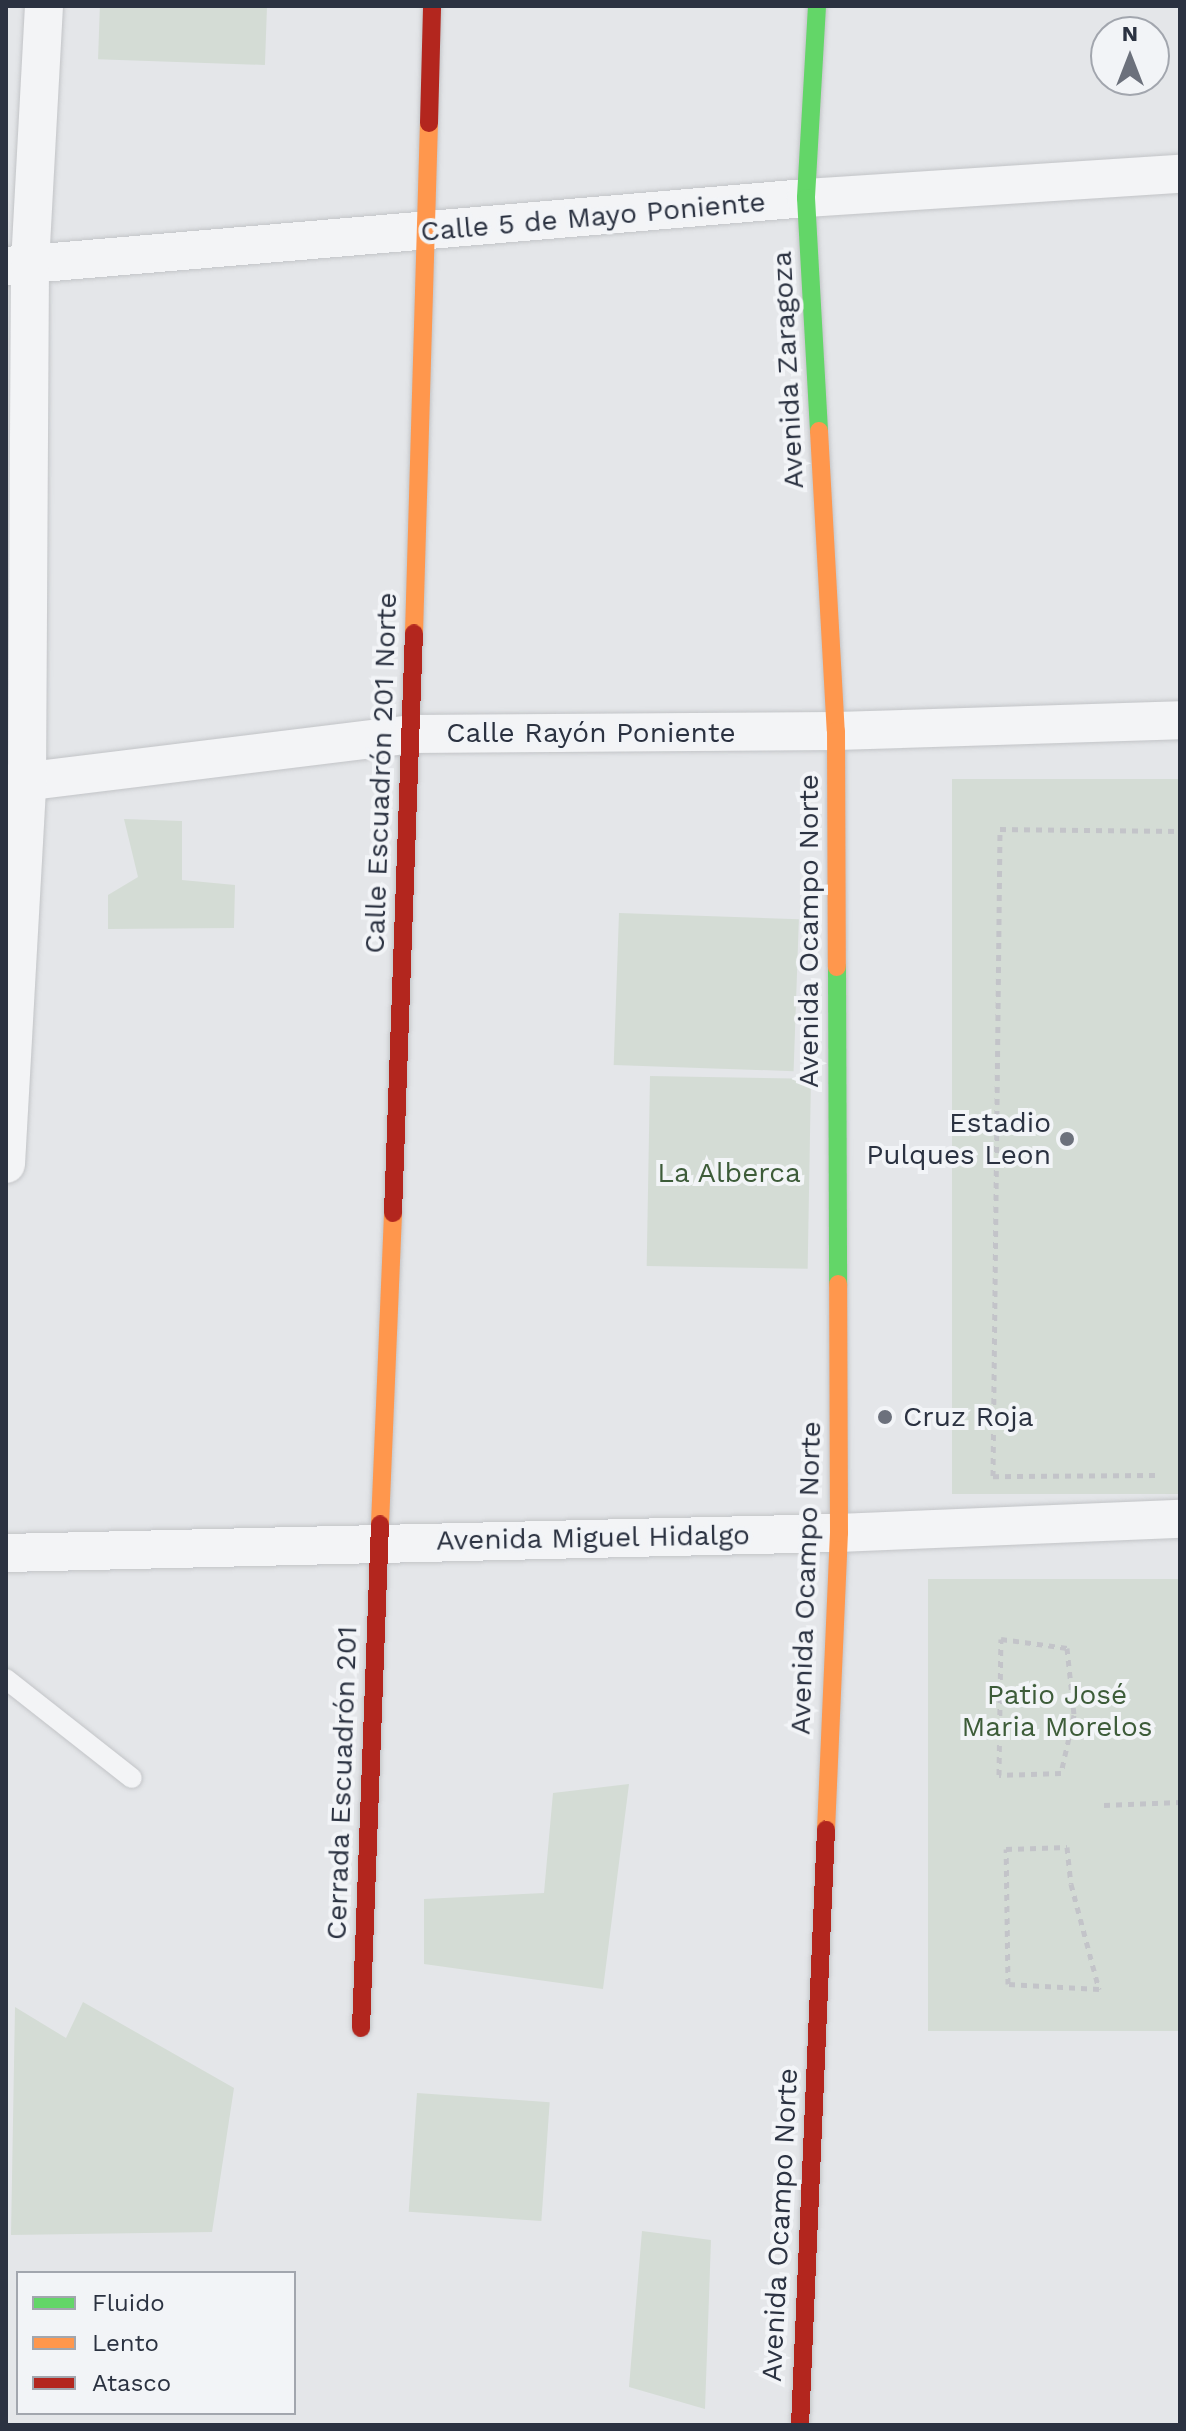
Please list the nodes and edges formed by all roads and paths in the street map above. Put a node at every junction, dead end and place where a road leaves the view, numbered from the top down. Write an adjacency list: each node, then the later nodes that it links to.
1 (44, 6): 7 (street)
2 (432, 6): 6 (street, Calle Escuadrón 201 Norte)
3 (817, 6): 5 (street, Avenida Zaragoza)
4 (1180, 174): 5 (street, Calle 5 de Mayo Poniente)
5 (806, 198): 6 (street, Calle 5 de Mayo Poniente); 9 (street, Avenida Zaragoza)
6 (428, 231): 7 (street, Calle 5 de Mayo Poniente); 10 (street, Calle Escuadrón 201 Norte)
7 (18, 265): 11 (street)
8 (1180, 720): 9 (street, Calle Rayón Poniente)
9 (836, 731): 10 (street, Calle Rayón Poniente); 16 (street, Avenida Ocampo Norte)
10 (411, 734): 11 (street, Calle Rayón Poniente); 17 (street, Calle Escuadrón 201 Norte)
11 (16, 784): 13 (street)
12 (1180, 831): 14 (path)
13 (6, 1164)
14 (1164, 1475)
15 (1180, 1519): 16 (street, Avenida Miguel Hidalgo)
16 (839, 1533): 17 (street, Avenida Miguel Hidalgo); 26 (street, Avenida Ocampo Norte)
17 (378, 1541): 18 (street, Avenida Miguel Hidalgo); 25 (street, Cerrada Escuadrón 201)
18 (6, 1553)
19 (6, 1679): 21 (lane)
20 (1074, 1715): 20 (path)
21 (132, 1778)
22 (1180, 1802): 23 (path)
23 (1104, 1805)
24 (1071, 1884): 24 (path)
25 (361, 2028)
26 (800, 2425)

